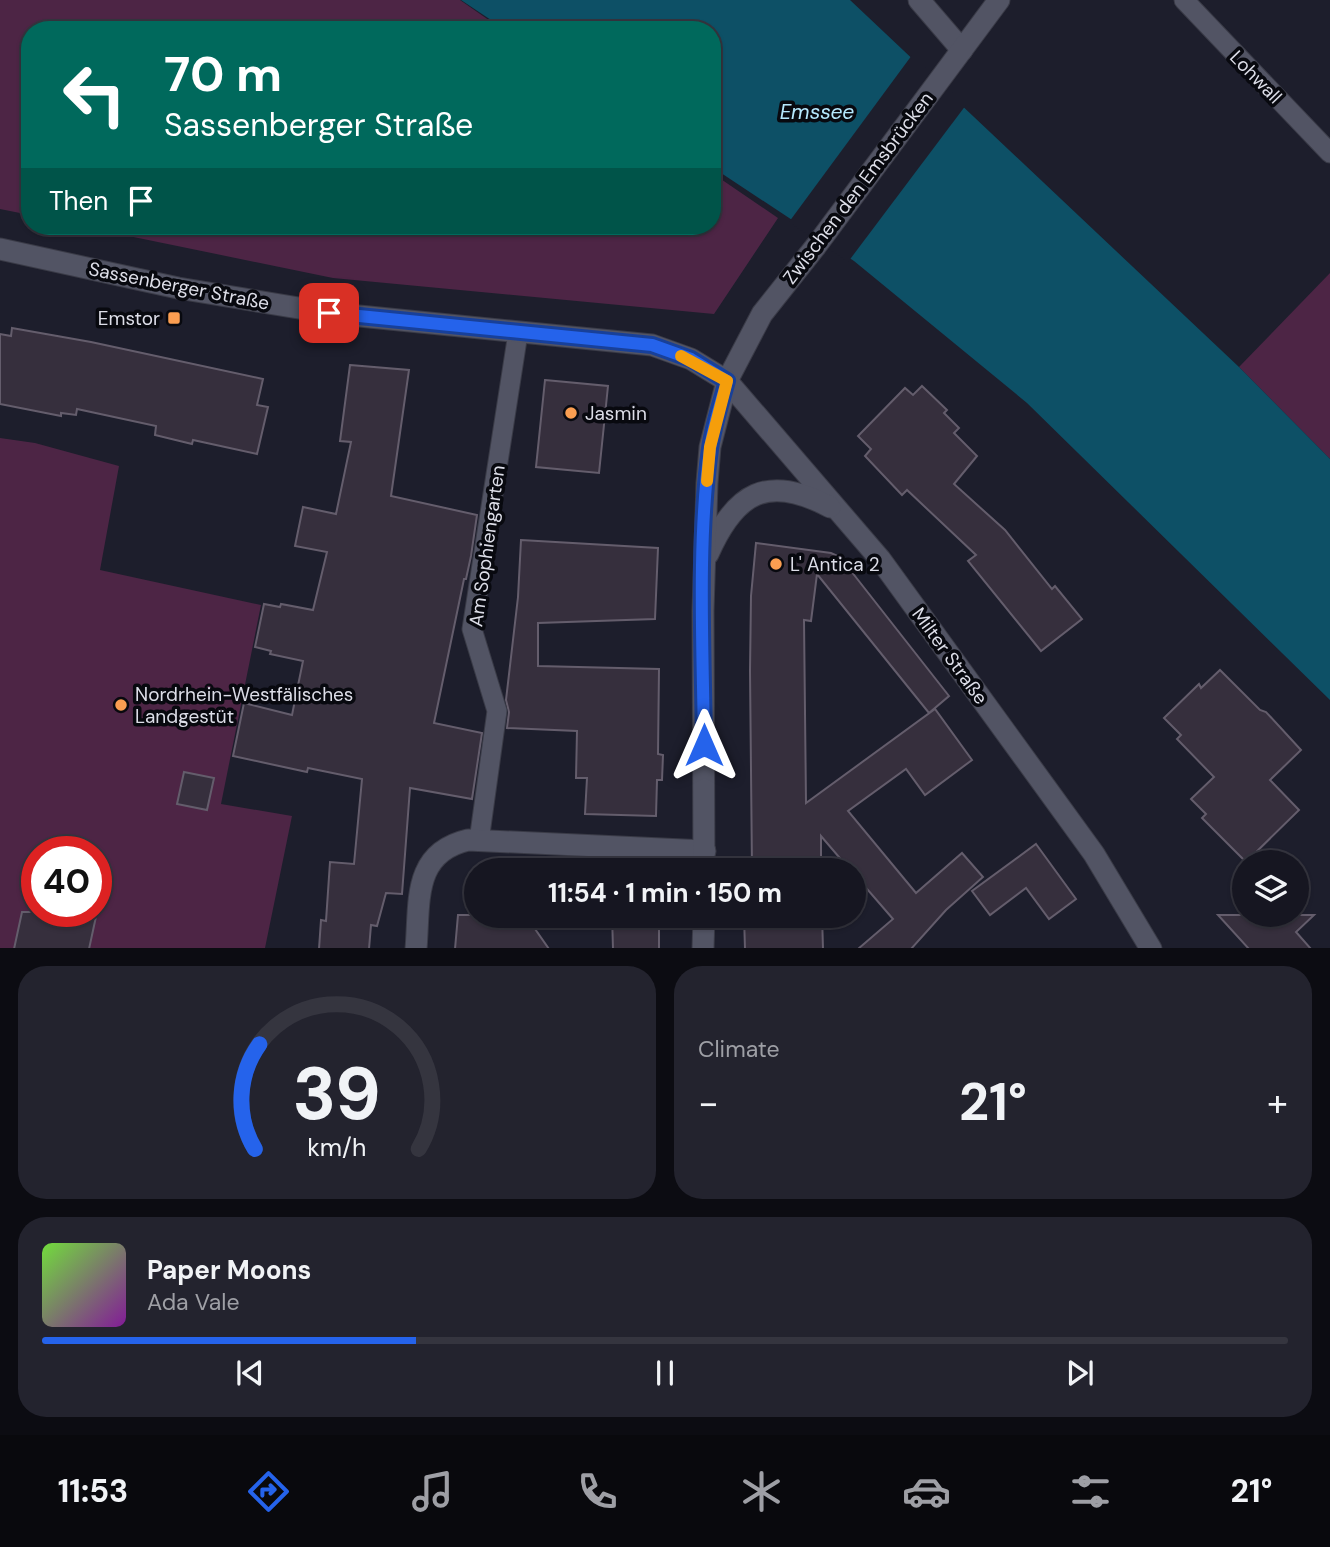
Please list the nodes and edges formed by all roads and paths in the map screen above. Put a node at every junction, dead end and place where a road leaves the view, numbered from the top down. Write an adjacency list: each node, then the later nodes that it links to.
1 (919, 0): 4 (street)
2 (999, 0): 4 (street, Zwischen den Emsbrücken)
3 (1184, 0): 5 (lane, Lohwall)
4 (962, 50): 8 (street, Zwischen den Emsbrücken)
5 (1330, 153)
6 (0, 249): 7 (street, Sassenberger Straße)
7 (518, 333): 8 (street, Sassenberger Straße); 11 (lane, Am Sophiengarten)
8 (727, 381): 9 (street, Milter Straße); 10 (street, Zwischen den Emsbrücken)
9 (836, 510): 10 (street); 17 (street, Milter Straße)
10 (703, 566): 13 (street, Zwischen den Emsbrücken)
11 (479, 841): 12 (street); 15 (street)
12 (670, 858)
13 (704, 858)
14 (704, 928): 16 (street)
15 (416, 948)
16 (703, 948)
17 (1151, 948)

